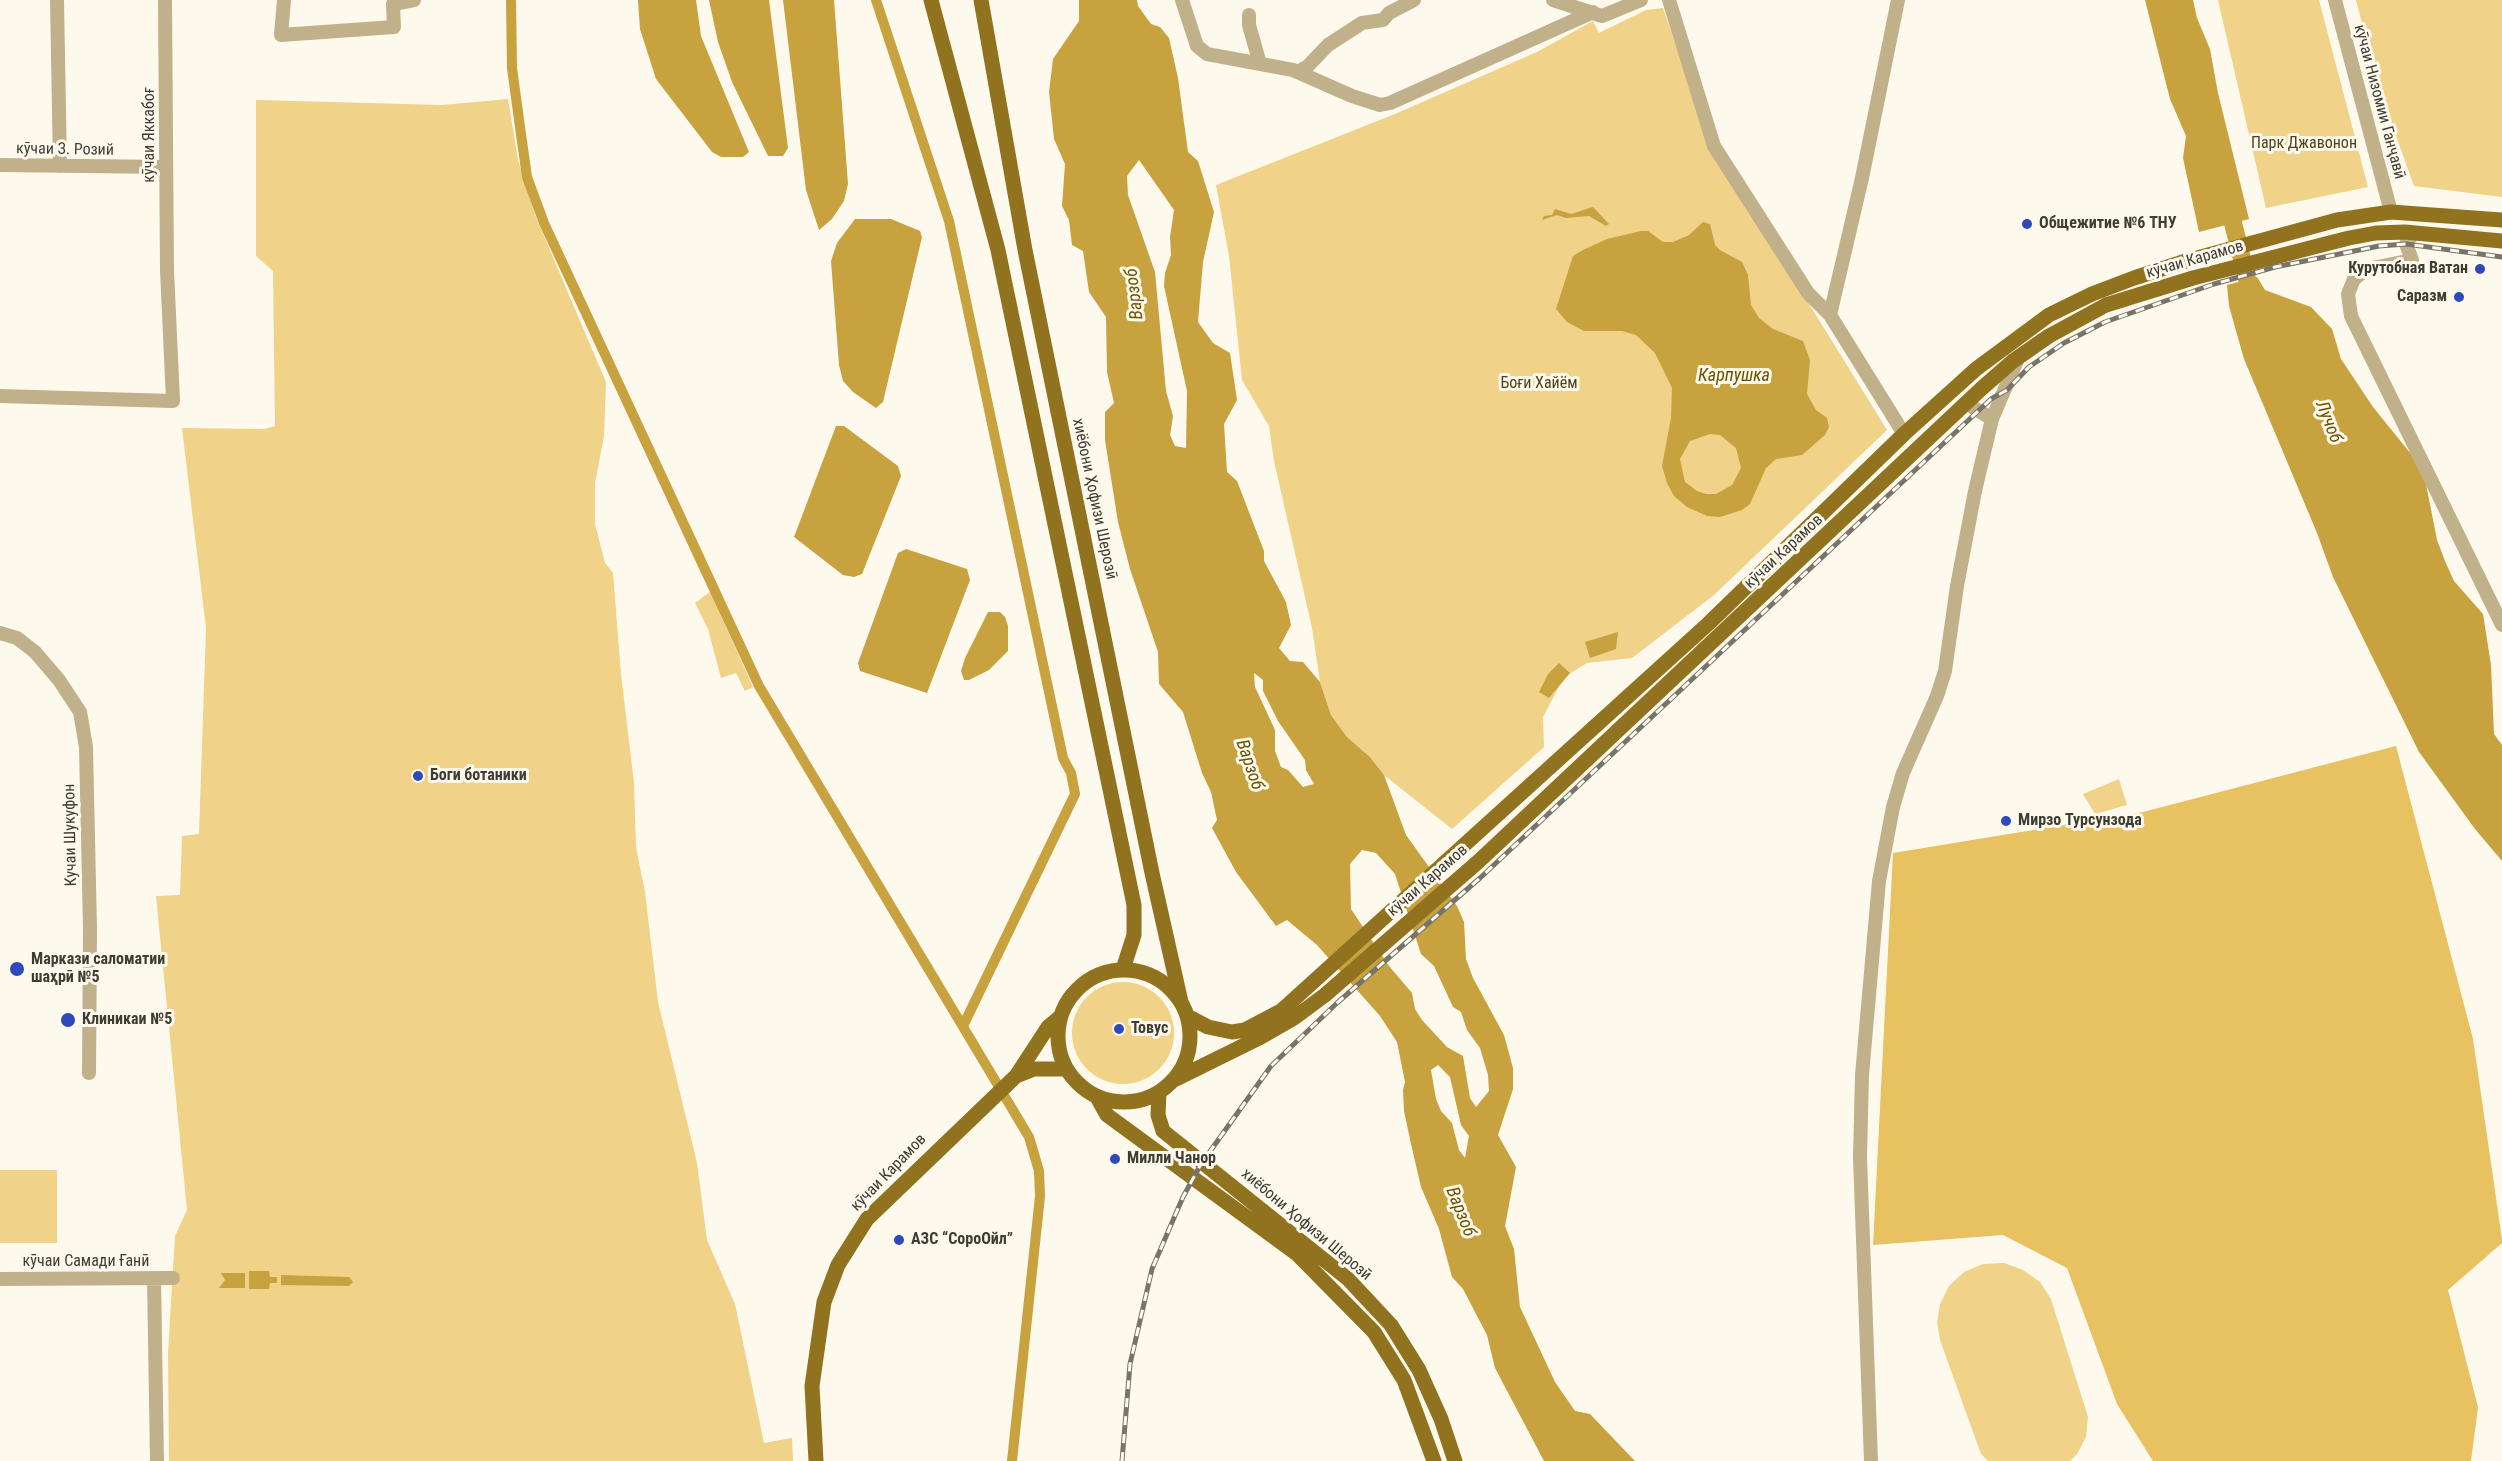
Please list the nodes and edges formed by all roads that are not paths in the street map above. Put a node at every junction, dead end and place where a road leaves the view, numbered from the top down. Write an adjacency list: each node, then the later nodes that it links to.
1 (57, 0): 19 (street)
2 (165, 0): 20 (street, кӯчаи Яккабоғ)
3 (284, 0): 4 (street)
4 (414, 0)
5 (931, 0): 35 (main road)
6 (981, 0): 36 (main road, хиёбони Ҳофизи Шерозӣ)
7 (1182, 0): 16 (street)
8 (1414, 0): 17 (street)
9 (1553, 0): 14 (street)
10 (1641, 0): 14 (street)
11 (1669, 0): 25 (street)
12 (1898, 0): 25 (street)
13 (2335, 0): 21 (street, кӯчаи Низомии Ганҷавӣ)
14 (1593, 12): 17 (street)
15 (1249, 15): 16 (street)
16 (1260, 64): 17 (street)
17 (1298, 72)
18 (0, 165): 19 (street, кӯчаи З. Розий)
19 (60, 166): 20 (street, кӯчаи З. Розий)
20 (166, 167): 27 (street, кӯчаи Яккабоғ)
21 (2391, 212): 22 (main road, кӯчаи Карамов); 30 (main road, кӯчаи Карамов)
22 (2502, 220)
23 (2418, 233): 24 (main road, кӯчаи Карамов); 26 (main road, кӯчаи Карамов); 33 (street)
24 (2502, 241)
25 (1830, 315): 30 (street)
26 (2019, 356): 28 (main road, кӯчаи Карамов); 29 (street)
27 (0, 396)
28 (1966, 403): 29 (street); 32 (main road, кӯчаи Карамов)
29 (1992, 419): 51 (street)
30 (1904, 434): 31 (main road, кӯчаи Карамов)
31 (1832, 505): 32 (main road); 36 (main road, кӯчаи Карамов)
32 (1845, 520): 41 (main road, кӯчаи Карамов)
33 (2502, 625)
34 (0, 633): 39 (street, Кучаи Шукуфон)
35 (1123, 969): 36 (main road, хиёбони Ҳофизи Шерозӣ); 37 (main road, хиёбони Ҳофизи Шерозӣ)
36 (1184, 1009): 41 (main road, хиёбони Ҳофизи Шерозӣ)
37 (1060, 1017): 38 (main road, хиёбони Ҳофизи Шерозӣ); 40 (main road, кӯчаи Карамов)
38 (1066, 1069): 40 (main road, кӯчаи Карамов); 43 (main road, хиёбони Ҳофизи Шерозӣ)
39 (89, 1072)
40 (1016, 1076): 48 (main road, кӯчаи Карамов)
41 (1173, 1080): 42 (main road, хиёбони Ҳофизи Шерозӣ)
42 (1159, 1092): 43 (main road, хиёбони Ҳофизи Шерозӣ); 50 (main road, хиёбони Ҳофизи Шерозӣ)
43 (1097, 1096): 49 (main road, хиёбони Ҳофизи Шерозӣ)
44 (154, 1278): 45 (street, кӯчаи Самади Ғанӣ); 46 (street, кӯчаи Самади Ғанӣ); 47 (street)
45 (173, 1278)
46 (0, 1279)
47 (157, 1461)
48 (816, 1461)
49 (1434, 1461)
50 (1455, 1461)
51 (1871, 1461)

